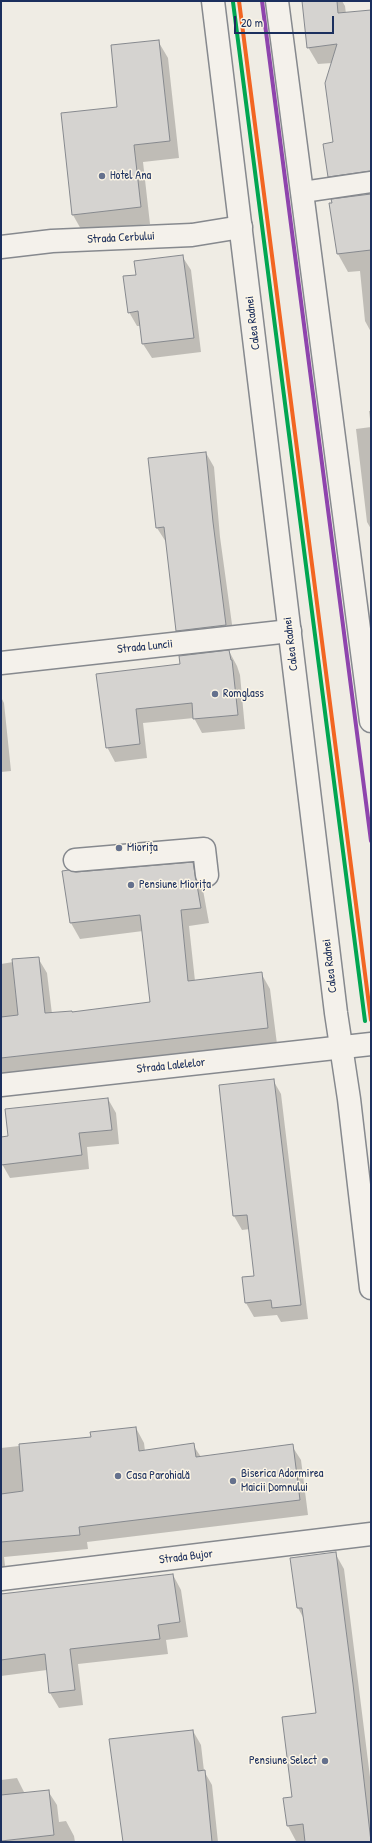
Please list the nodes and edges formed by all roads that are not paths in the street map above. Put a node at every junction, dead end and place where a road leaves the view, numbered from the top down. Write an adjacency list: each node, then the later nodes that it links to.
1 (213, 1): 5 (main road, Calea Radnei)
2 (277, 1): 4 (main road)
3 (371, 182): 4 (lane)
4 (303, 192): 9 (main road)
5 (241, 227): 6 (main road, Strada Cerbului); 7 (main road, Calea Radnei)
6 (1, 247)
7 (290, 631): 8 (main road, Strada Luncii); 13 (main road, Calea Radnei)
8 (1, 663)
9 (371, 721)
10 (75, 860): 11 (main road)
11 (207, 875)
12 (371, 1044): 13 (main road, Strada Lalelelor)
13 (341, 1048): 14 (main road, Strada Lalelelor); 15 (main road, Calea Radnei)
14 (1, 1085)
15 (371, 1288)
16 (371, 1534): 17 (main road, Strada Bujor)
17 (1, 1579)

